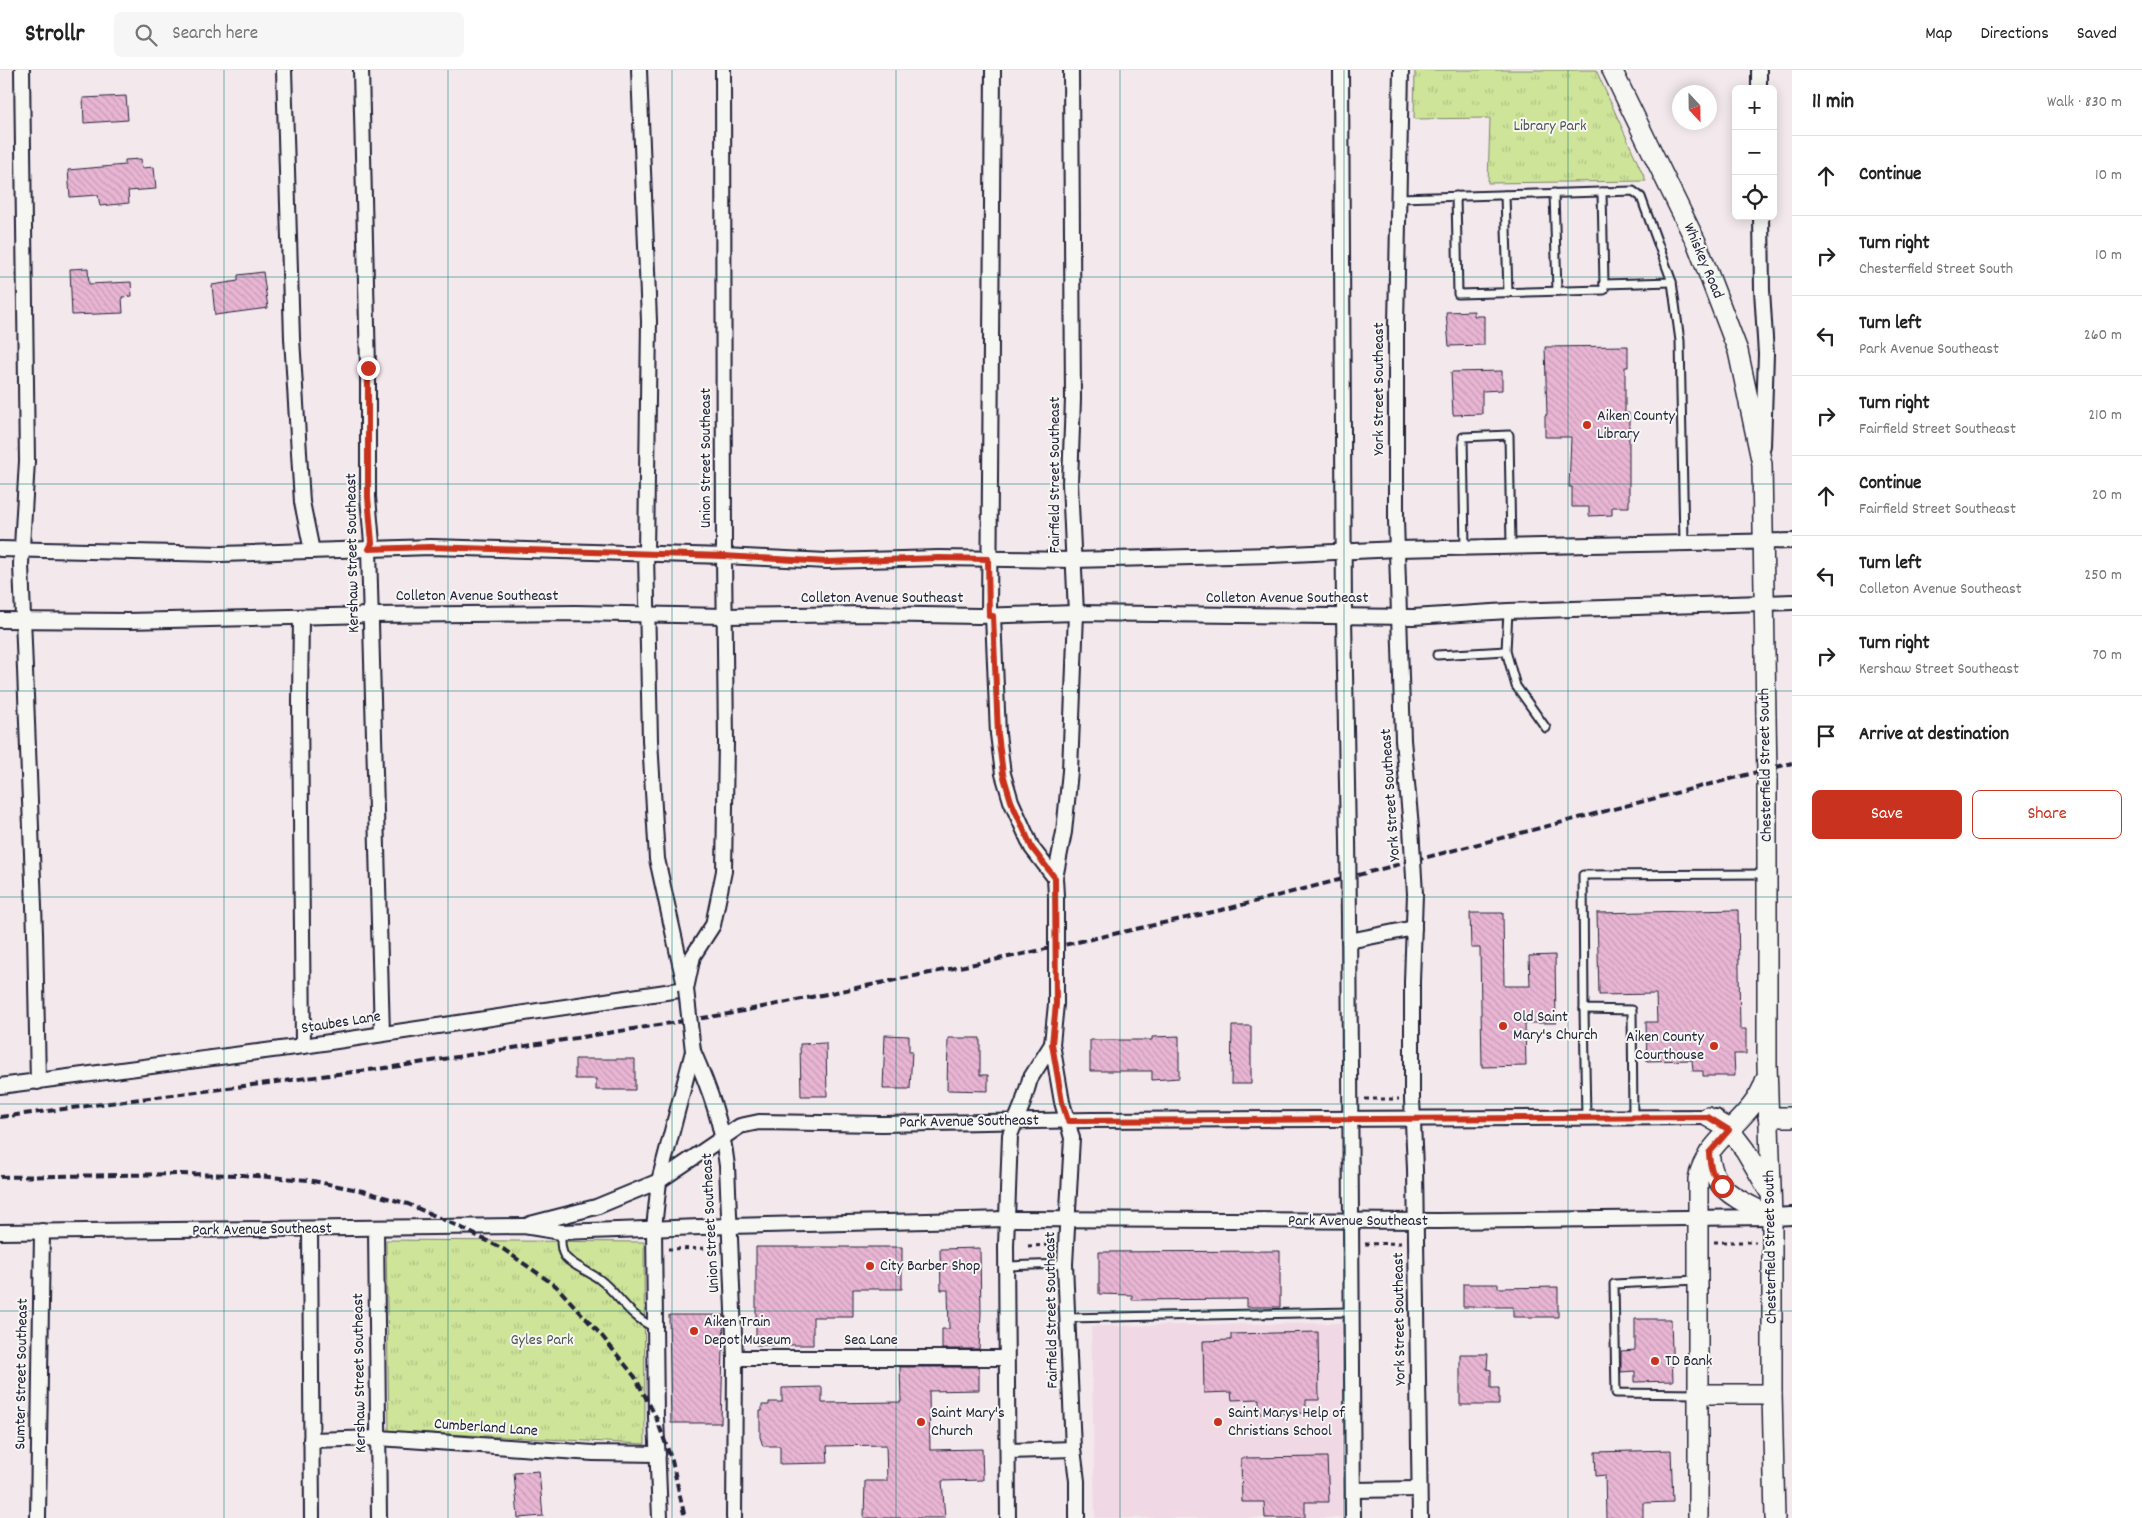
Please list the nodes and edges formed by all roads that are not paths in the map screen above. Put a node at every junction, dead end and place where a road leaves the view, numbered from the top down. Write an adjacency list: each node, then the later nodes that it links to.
1 (22, 70): 32 (street)
2 (284, 70): 33 (street)
3 (362, 70): 30 (street, Kershaw Street Southeast)
4 (639, 70): 35 (street, Union Street Southeast)
5 (723, 70): 36 (street, Union Street Southeast)
6 (993, 70): 37 (street)
7 (1071, 70): 38 (street, Fairfield Street Southeast)
8 (1341, 70): 34 (street)
9 (1401, 70): 17 (street, York Street Southeast)
10 (1612, 70): 23 (main road, Whiskey Road)
11 (1759, 70): 12 (street)
12 (1759, 85)
13 (1602, 192): 14 (lane); 19 (lane); 20 (lane)
14 (1554, 194): 15 (lane); 21 (lane)
15 (1505, 195): 16 (lane); 22 (lane)
16 (1456, 196): 17 (lane); 22 (lane)
17 (1399, 198): 31 (street, York Street Southeast)
18 (1761, 220): 23 (street)
19 (1672, 282): 20 (lane); 25 (lane)
20 (1604, 284): 21 (lane)
21 (1557, 291): 22 (lane)
22 (1508, 293)
23 (1762, 464): 26 (main road, Chesterfield Street South)
24 (1792, 541): 26 (street)
25 (1684, 542): 26 (street); 27 (street)
26 (1764, 542): 40 (main road, Chesterfield Street South)
27 (1511, 546): 28 (street); 28 (lane)
28 (1465, 547): 31 (street)
29 (0, 549): 32 (street)
30 (369, 549): 33 (street); 35 (street); 43 (street, Kershaw Street Southeast)
31 (1398, 549): 34 (street); 48 (street, York Street Southeast)
32 (22, 550): 33 (street); 51 (street)
33 (312, 550)
34 (1344, 552): 38 (street); 47 (street)
35 (646, 554): 36 (street); 44 (street, Union Street Southeast)
36 (724, 556): 37 (street); 45 (street, Union Street Southeast)
37 (988, 559): 38 (street); 46 (street)
38 (1073, 560): 42 (street, Fairfield Street Southeast)
39 (1792, 602): 40 (street, Colleton Avenue Southeast)
40 (1764, 603): 41 (street, Colleton Avenue Southeast); 55 (main road, Chesterfield Street South, bridge)
41 (1508, 611): 48 (street, Colleton Avenue Southeast); 52 (lane)
42 (1076, 613): 46 (street, Colleton Avenue Southeast); 47 (street, Colleton Avenue Southeast); 56 (street, Fairfield Street Southeast)
43 (371, 614): 44 (street, Colleton Avenue Southeast); 49 (street, Colleton Avenue Southeast); 61 (street, Kershaw Street Southeast)
44 (648, 614): 45 (street, Colleton Avenue Southeast); 59 (street, Union Street Southeast)
45 (724, 616): 46 (street, Colleton Avenue Southeast); 59 (street, Union Street Southeast)
46 (991, 616): 56 (street)
47 (1344, 616): 48 (street, Colleton Avenue Southeast); 58 (street, bridge)
48 (1400, 616): 57 (street, York Street Southeast, bridge)
49 (301, 617): 51 (street, Colleton Avenue Southeast); 63 (street)
50 (0, 620): 51 (street, Colleton Avenue Southeast)
51 (24, 621): 66 (street)
52 (1506, 651): 53 (lane); 54 (lane)
53 (1437, 655)
54 (1546, 728)
55 (1767, 874): 60 (lane); 65 (main road, Chesterfield Street South)
56 (1055, 878): 62 (street, Fairfield Street Southeast, bridge)
57 (1414, 928): 58 (street); 71 (street, York Street Southeast)
58 (1349, 941): 74 (street)
59 (686, 989): 61 (street, Staubes Lane); 64 (street, Union Street Southeast, bridge)
60 (1584, 1009): 72 (lane); 73 (lane)
61 (382, 1034): 63 (street, Staubes Lane)
62 (1052, 1044): 75 (street, Fairfield Street Southeast); 76 (street, Fairfield Street Southeast)
63 (303, 1046): 66 (street, Staubes Lane)
64 (693, 1051): 78 (street, Union Street Southeast); 80 (street, Union Street Southeast)
65 (1767, 1065): 69 (main road, Chesterfield Street South); 77 (main road, Chesterfield Street South)
66 (38, 1082): 67 (street, Staubes Lane)
67 (0, 1086)
68 (1708, 1117): 73 (street, Park Avenue Southeast); 77 (main road)
69 (1768, 1117): 70 (main road); 77 (street); 81 (main road, Chesterfield Street South)
70 (1792, 1117)
71 (1412, 1118): 72 (street, Park Avenue Southeast); 74 (street, Park Avenue Southeast); 88 (street, York Street Southeast)
72 (1586, 1118): 73 (street, Park Avenue Southeast)
73 (1633, 1118)
74 (1350, 1119): 75 (street, Park Avenue Southeast); 87 (street)
75 (1068, 1121): 76 (street, Park Avenue Southeast); 86 (street, Fairfield Street Southeast)
76 (1014, 1122): 78 (street, Park Avenue Southeast); 85 (street, Fairfield Street Southeast)
77 (1735, 1123): 79 (main road, Chesterfield Street South); 81 (main road)
78 (724, 1136): 80 (street, Park Avenue Southeast); 90 (street, Union Street Southeast)
79 (1709, 1153): 83 (main road); 84 (main road, Chesterfield Street South)
80 (659, 1180): 89 (street, Park Avenue Southeast); 92 (street, Union Street Southeast)
81 (1771, 1194): 83 (main road, Chesterfield Street South)
82 (1792, 1216): 83 (street)
83 (1772, 1217): 84 (street, Park Avenue Southeast); 106 (main road, Chesterfield Street South)
84 (1698, 1218): 88 (street, Park Avenue Southeast); 99 (main road, Chesterfield Street South)
85 (1007, 1219): 86 (street, Park Avenue Southeast); 90 (street, Park Avenue Southeast); 98 (street, Fairfield Street Southeast)
86 (1068, 1220): 87 (street, Park Avenue Southeast); 97 (street, Fairfield Street Southeast)
87 (1350, 1220): 88 (street, Park Avenue Southeast); 100 (street)
88 (1416, 1221): 112 (street, York Street Southeast)
89 (524, 1226): 91 (street, Park Avenue Southeast); 96 (street, Park Avenue Southeast)
90 (729, 1226): 92 (street, Park Avenue Southeast); 103 (street, Union Street Southeast)
91 (376, 1228): 93 (street, Park Avenue Southeast); 107 (street, Kershaw Street Southeast)
92 (654, 1228): 96 (street, Park Avenue Southeast); 102 (street, Union Street Southeast)
93 (310, 1229): 94 (street, Park Avenue Southeast); 108 (street)
94 (42, 1231): 95 (street, Park Avenue Southeast); 114 (street, Sumter Street Southeast)
95 (0, 1232)
96 (561, 1232): 102 (lane)
97 (1065, 1264): 98 (lane); 101 (street, Fairfield Street Southeast)
98 (1006, 1266): 104 (street, Fairfield Street Southeast)
99 (1698, 1280): 105 (main road, Chesterfield Street South); 105 (lane)
100 (1351, 1312): 101 (lane); 113 (street)
101 (1068, 1318): 109 (street, Fairfield Street Southeast)
102 (654, 1327): 111 (street, Union Street Southeast)
103 (735, 1358): 104 (street, Sea Lane); 118 (street, Union Street Southeast)
104 (1006, 1358): 110 (street, Fairfield Street Southeast)
105 (1698, 1394): 106 (main road); 123 (main road, Chesterfield Street South)
106 (1772, 1394): 124 (main road, Chesterfield Street South)
107 (379, 1438): 108 (street, Cumberland Lane); 111 (street, Cumberland Lane); 116 (street, Kershaw Street Southeast)
108 (311, 1440): 115 (street)
109 (1073, 1449): 110 (street); 120 (street, Fairfield Street Southeast)
110 (1008, 1451): 119 (street, Fairfield Street Southeast)
111 (658, 1454): 117 (street, Union Street Southeast)
112 (1419, 1489): 113 (street); 122 (street, York Street Southeast)
113 (1353, 1490): 121 (street)
114 (38, 1518)
115 (312, 1518)
116 (379, 1518)
117 (660, 1518)
118 (734, 1518)
119 (1008, 1518)
120 (1077, 1518)
121 (1353, 1518)
122 (1420, 1518)
123 (1698, 1518)
124 (1776, 1518)

